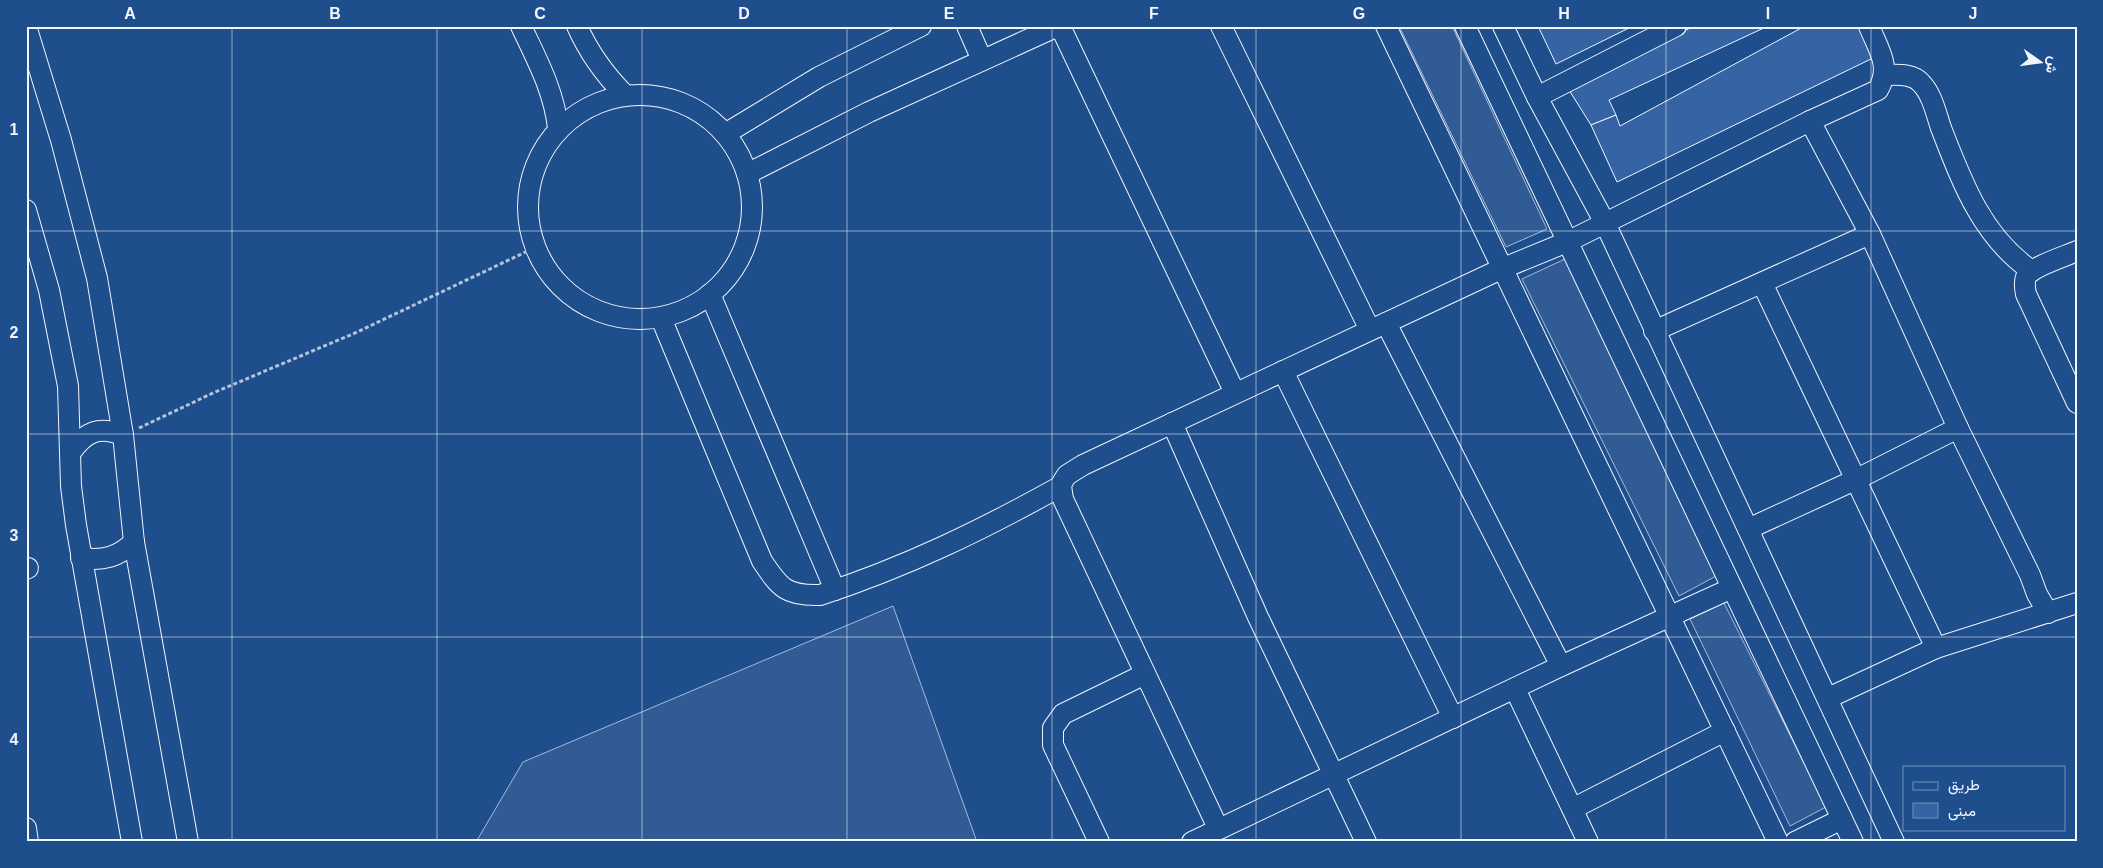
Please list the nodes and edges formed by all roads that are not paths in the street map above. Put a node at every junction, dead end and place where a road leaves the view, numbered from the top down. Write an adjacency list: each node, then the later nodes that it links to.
1 (26, 26): 38 (street)
2 (521, 26): 18 (street)
3 (577, 26): 15 (street)
4 (921, 26): 19 (street)
5 (967, 26): 13 (street)
6 (1059, 26): 13 (street); 34 (street)
7 (1221, 26): 31 (street)
8 (1386, 26): 26 (street)
9 (1464, 26): 24 (street)
10 (1503, 26): 16 (street)
11 (1676, 26): 16 (street)
12 (1869, 26): 14 (street)
13 (982, 60): 20 (street)
14 (1885, 75): 17 (street); 27 (street)
15 (625, 95): 18 (street); 19 (street)
16 (1537, 96): 22 (street)
17 (1810, 121): 22 (street); 23 (street)
18 (558, 128): 30 (street)
19 (725, 134): 20 (street)
20 (747, 174): 29 (street)
21 (26, 210): 39 (street)
22 (1605, 223): 24 (street); 32 (street)
23 (1870, 234): 28 (street); 37 (street)
24 (1567, 242): 26 (street); 45 (street)
25 (2077, 251): 27 (street)
26 (1501, 268): 31 (street); 49 (street)
27 (2032, 271): 35 (street)
28 (1762, 283): 32 (street); 40 (street)
29 (710, 294): 30 (street); 46 (street)
30 (661, 318): 46 (street)
31 (1378, 327): 33 (street); 51 (street)
32 (1654, 331): 42 (street)
33 (1282, 371): 34 (street); 55 (street)
34 (1235, 393): 36 (street)
35 (2077, 403)
36 (1172, 423): 41 (street); 57 (street)
37 (1958, 428): 40 (street); 48 (street)
38 (123, 435): 39 (street); 43 (street)
39 (71, 452): 44 (street)
40 (1857, 479): 42 (street); 50 (street)
41 (1061, 486): 46 (street); 52 (street)
42 (1748, 529): 54 (street)
43 (134, 542): 44 (street); 62 (street)
44 (81, 558): 61 (street)
45 (1732, 588): 49 (street); 59 (street)
46 (835, 590)
47 (2077, 603): 48 (street)
48 (2048, 613): 50 (street)
49 (1671, 616): 51 (street); 56 (street)
50 (1936, 648): 54 (street)
51 (1561, 666): 53 (street)
52 (1145, 674): 60 (street); 63 (street)
53 (1515, 689): 55 (street); 58 (street)
54 (1828, 698): 70 (street)
55 (1454, 718): 57 (street)
56 (1725, 731): 58 (street); 67 (street)
57 (1332, 775): 60 (street); 65 (street)
58 (1574, 808): 66 (street)
59 (1842, 819): 68 (street); 69 (street)
60 (1218, 828): 64 (street)
61 (132, 842)
62 (188, 842)
63 (1099, 842)
64 (1192, 842)
65 (1366, 842)
66 (1588, 842)
67 (1778, 842)
68 (1795, 842)
69 (1853, 842)
70 (1894, 842)

